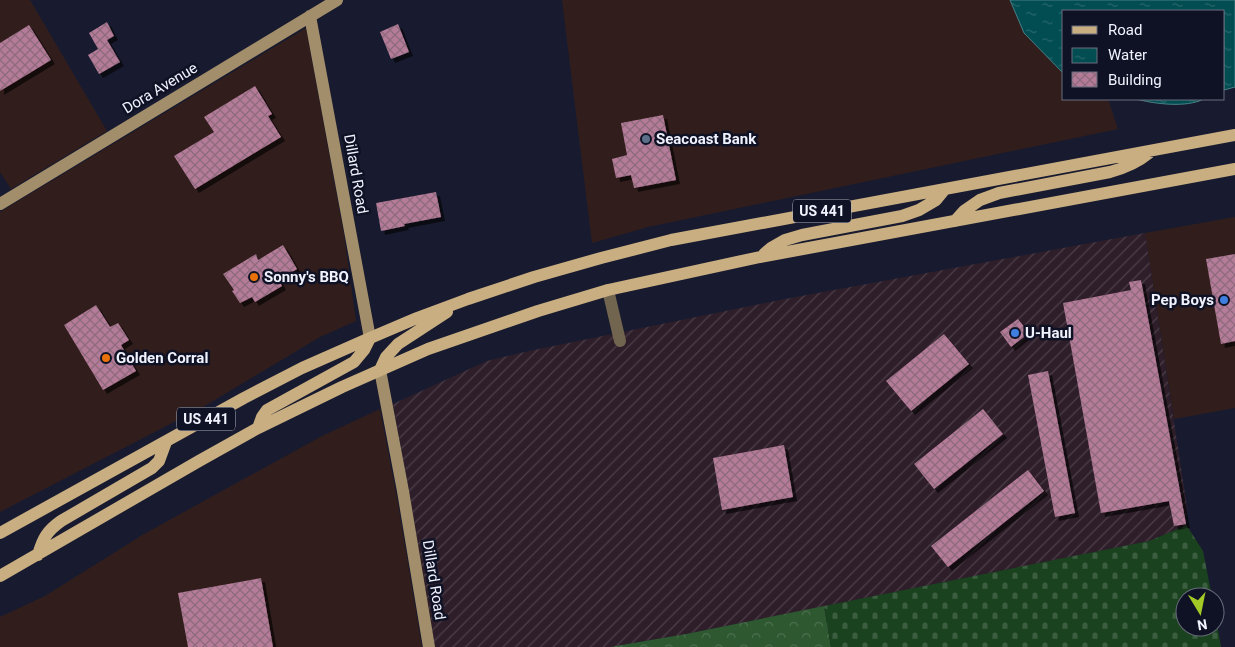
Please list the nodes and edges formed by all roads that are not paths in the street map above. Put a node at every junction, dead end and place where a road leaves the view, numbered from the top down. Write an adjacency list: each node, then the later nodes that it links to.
1 (337, 0): 2 (street, Dora Avenue)
2 (310, 16): 7 (street, Dora Avenue); 12 (street, Dillard Road)
3 (1235, 135): 4 (main road, US 441)
4 (1153, 150): 6 (main road, US 441); 8 (main road)
5 (1235, 169): 8 (main road, US 441)
6 (945, 189): 9 (main road); 11 (main road, US 441)
7 (0, 204)
8 (955, 221): 9 (main road, US 441)
9 (760, 257): 10 (main road, US 441)
10 (608, 290): 13 (street); 14 (main road, US 441)
11 (468, 299): 12 (main road, US 441); 14 (main road)
12 (370, 338): 15 (main road); 16 (main road, US 441)
13 (620, 341)
14 (380, 370): 15 (main road, US 441); 20 (street, Dillard Road)
15 (258, 428): 18 (main road, US 441)
16 (166, 442): 17 (main road, US 441); 18 (main road)
17 (0, 533)
18 (38, 555): 19 (main road, US 441)
19 (0, 576)
20 (429, 647)

